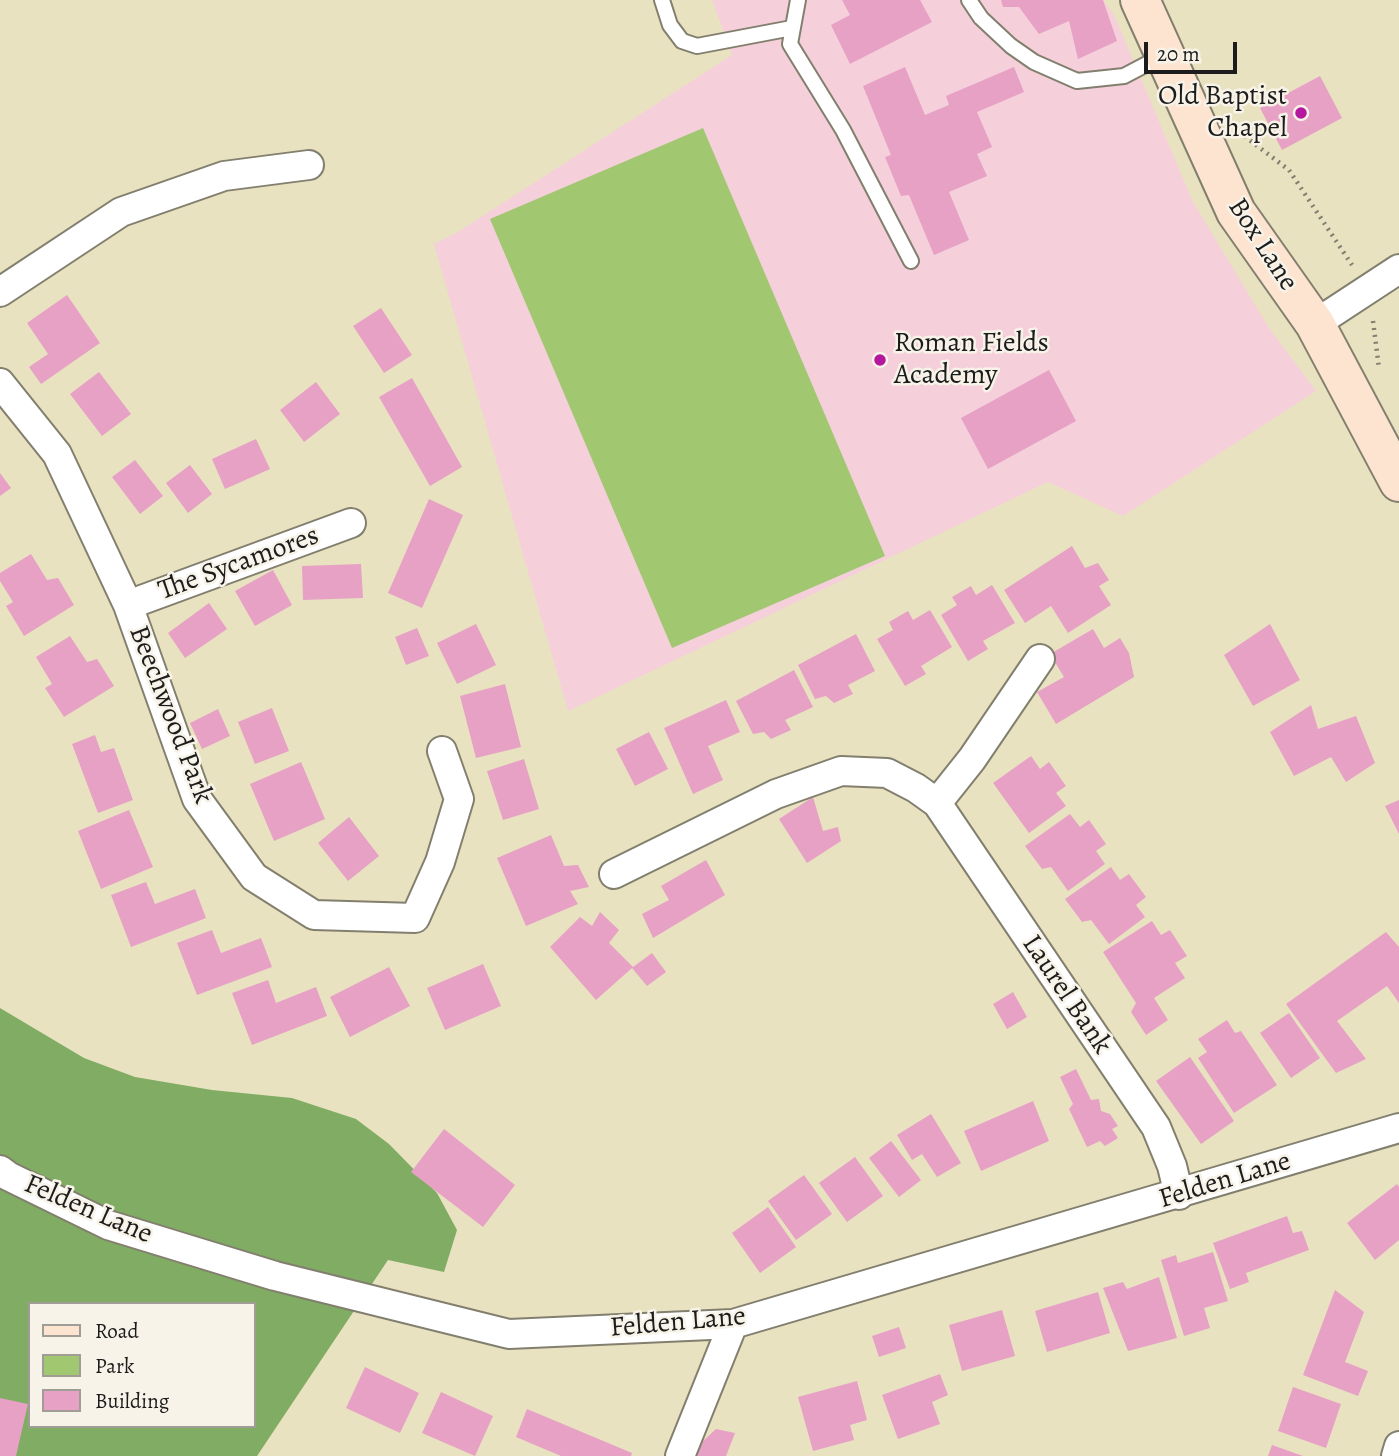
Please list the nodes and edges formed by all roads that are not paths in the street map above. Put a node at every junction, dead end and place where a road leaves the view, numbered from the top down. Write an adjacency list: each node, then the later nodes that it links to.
1 (662, 0): 5 (lane)
2 (798, 0): 5 (lane)
3 (969, 0): 6 (lane)
4 (1140, 0): 6 (main road, Box Lane)
5 (792, 29): 8 (lane)
6 (1165, 55): 11 (main road, Box Lane)
7 (309, 165): 10 (street)
8 (911, 261)
9 (1399, 269): 11 (street)
10 (0, 292)
11 (1315, 324): 13 (main road, Box Lane)
12 (0, 383): 15 (street, Beechwood Park)
13 (1399, 482)
14 (351, 523): 15 (street, The Sycamores)
15 (128, 605): 17 (street, Beechwood Park)
16 (1040, 659): 18 (street)
17 (442, 751)
18 (937, 803): 19 (street, Laurel Bank); 22 (street, Laurel Bank)
19 (614, 874)
20 (1399, 1128): 22 (street, Felden Lane)
21 (0, 1170): 23 (street, Felden Lane)
22 (1179, 1195): 23 (street, Felden Lane)
23 (733, 1324): 25 (street)
24 (1399, 1446): 26 (street)
25 (680, 1456)
26 (1395, 1456)

